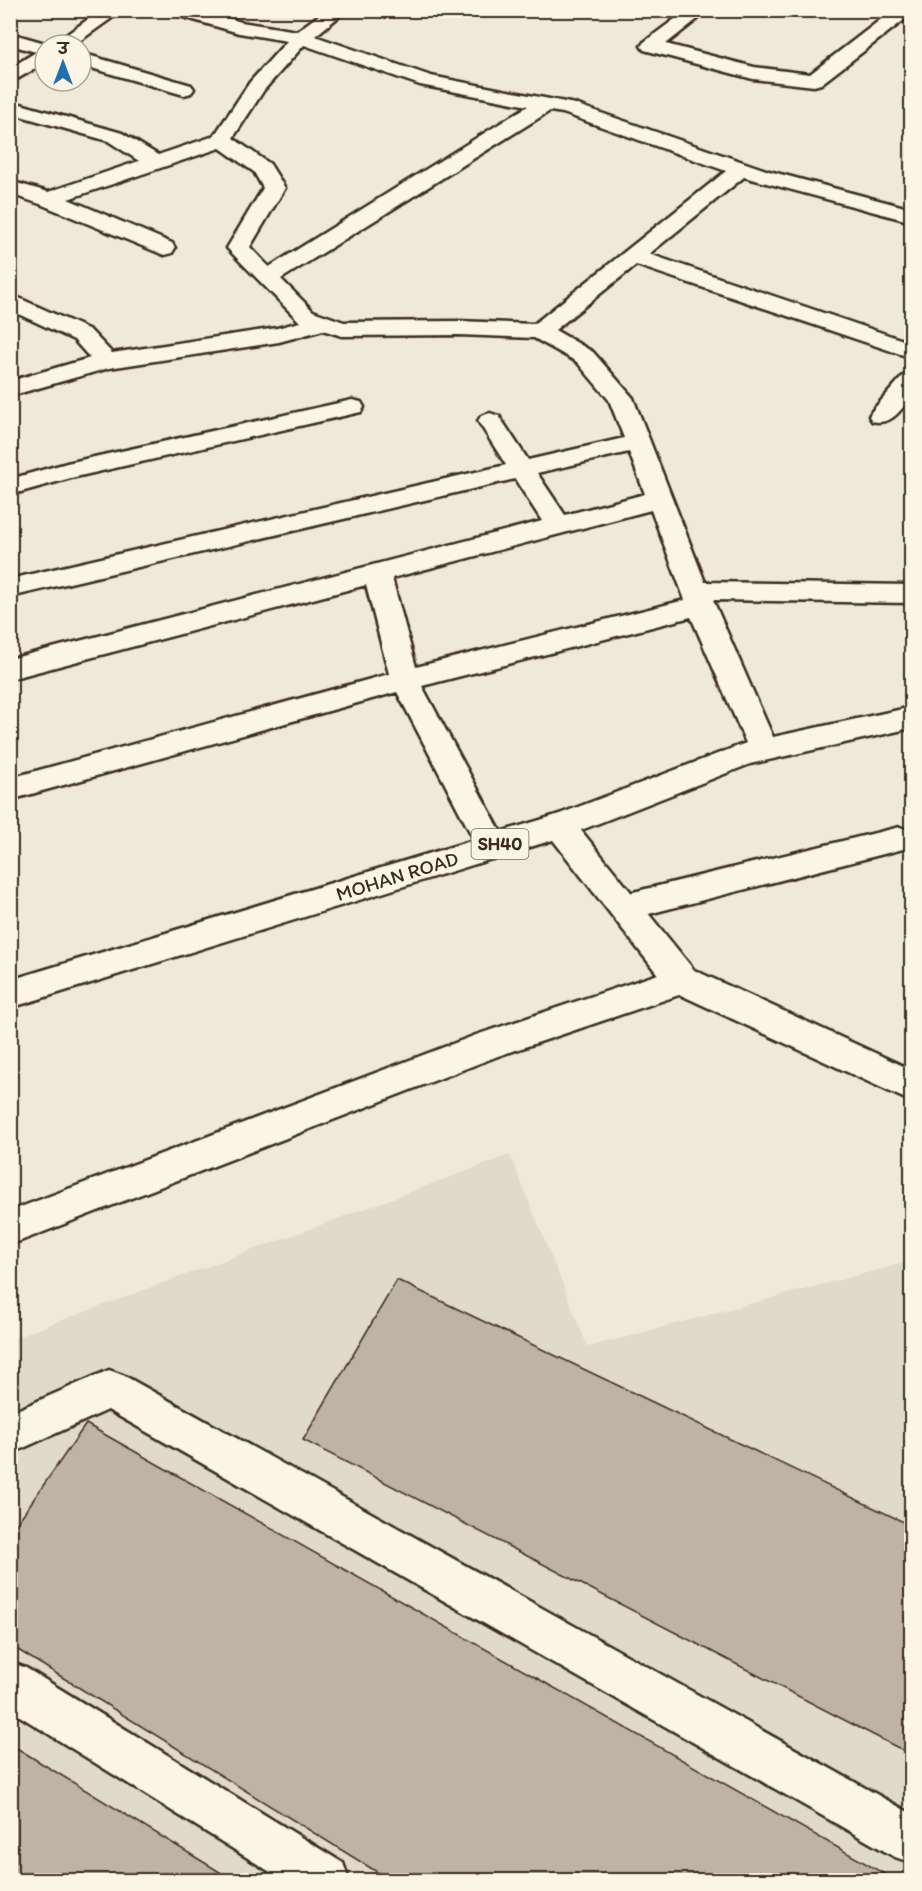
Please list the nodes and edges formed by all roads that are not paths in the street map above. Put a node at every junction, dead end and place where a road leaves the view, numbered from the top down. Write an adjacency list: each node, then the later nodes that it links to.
1 (114, 10): 6 (street)
2 (180, 10): 7 (street)
3 (338, 10): 7 (street)
4 (700, 10): 5 (street)
5 (905, 16)
6 (79, 33)
7 (302, 38): 14 (street); 16 (street)
8 (10, 39): 9 (street)
9 (33, 46)
10 (93, 62): 13 (street)
11 (33, 63): 12 (street)
12 (10, 77)
13 (184, 89)
14 (546, 104): 18 (street); 24 (street)
15 (10, 107): 17 (street)
16 (222, 140): 17 (street); 24 (street)
17 (155, 162): 20 (street)
18 (741, 169): 21 (street); 23 (street)
19 (10, 187): 20 (street)
20 (48, 199): 22 (street)
21 (912, 216)
22 (164, 248)
23 (632, 256): 27 (street); 28 (street)
24 (267, 278): 26 (street)
25 (10, 301): 29 (street)
26 (323, 323): 27 (street); 29 (street)
27 (539, 331): 35 (street)
28 (912, 351)
29 (106, 362): 31 (street)
30 (912, 381): 33 (street)
31 (10, 389)
32 (352, 407): 37 (street)
33 (881, 416)
34 (490, 421): 36 (street)
35 (638, 442): 36 (street); 38 (street)
36 (521, 469): 39 (street); 41 (street)
37 (10, 487)
38 (659, 499): 39 (street); 43 (street)
39 (558, 525): 40 (street)
40 (377, 573): 44 (street); 45 (street)
41 (10, 588)
42 (912, 594): 43 (street)
43 (697, 598): 45 (street); 47 (street)
44 (10, 669)
45 (405, 680): 48 (street); 51 (street)
46 (912, 717): 47 (street, MOHAN ROAD)
47 (764, 750): 49 (street, MOHAN ROAD)
48 (10, 789)
49 (560, 826): 51 (street, MOHAN ROAD / SH40); 52 (street)
50 (900, 839): 52 (street)
51 (493, 847): 54 (street, MOHAN ROAD / SH40)
52 (625, 907): 53 (street)
53 (682, 980): 55 (street); 56 (street)
54 (10, 994)
55 (905, 1080)
56 (10, 1228)
57 (10, 1434): 59 (street)
58 (10, 1684): 60 (street)
59 (912, 1840)
60 (326, 1881)

